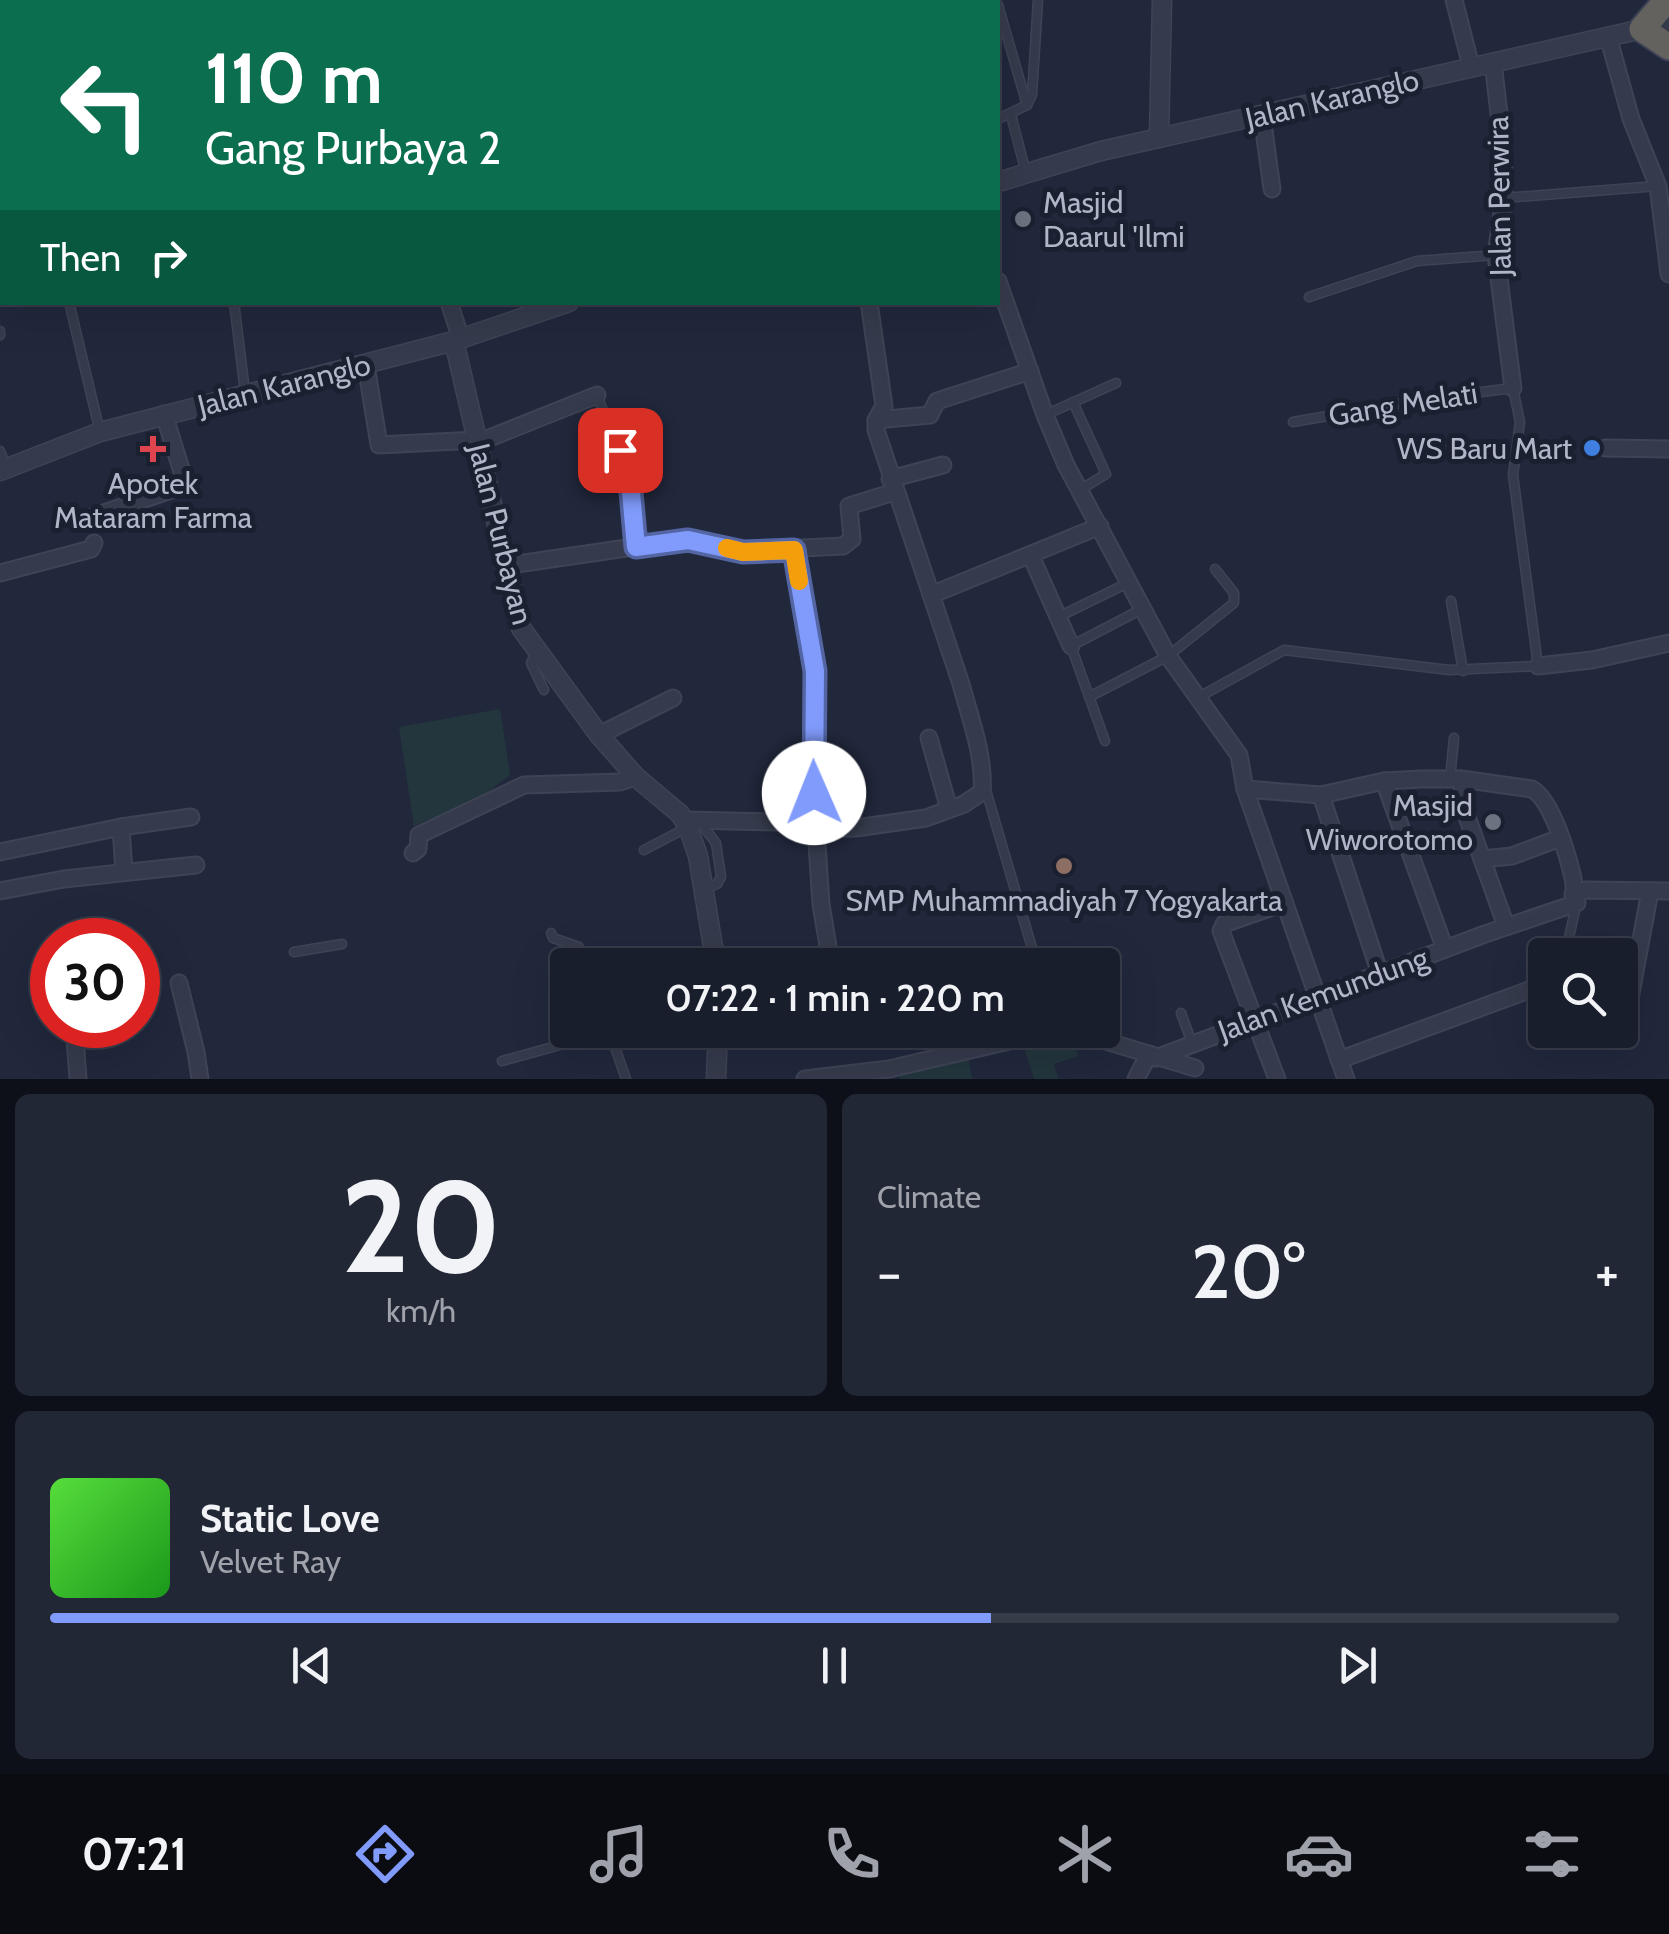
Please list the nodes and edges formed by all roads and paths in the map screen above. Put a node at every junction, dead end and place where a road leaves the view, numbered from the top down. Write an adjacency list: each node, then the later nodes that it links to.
1 (1038, 0): 12 (lane)
2 (1162, 0): 16 (street)
3 (1454, 0): 11 (street)
4 (1668, 0): 7 (highway)
5 (1000, 12): 12 (lane)
6 (1669, 23): 7 (street, Jalan Karanglo)
7 (1642, 29): 8 (street, Jalan Karanglo); 9 (highway)
8 (1608, 36): 10 (street, Jalan Karanglo); 19 (street)
9 (1669, 47)
10 (1494, 62): 11 (street, Jalan Karanglo); 21 (street, Jalan Perwira)
11 (1471, 66): 14 (street, Jalan Karanglo)
12 (1027, 105): 13 (lane)
13 (1011, 115): 15 (lane); 17 (lane)
14 (1262, 116): 16 (street, Jalan Karanglo); 20 (street)
15 (1000, 118)
16 (1159, 138): 17 (street, Jalan Karanglo)
17 (1026, 173): 18 (street, Jalan Karanglo)
18 (1000, 181)
19 (1658, 186): 21 (lane); 23 (street)
20 (1272, 189)
21 (1504, 198): 22 (street, Jalan Perwira)
22 (1496, 255): 25 (lane); 35 (street, Jalan Perwira)
23 (1669, 274)
24 (1000, 287): 33 (street)
25 (1308, 296)
26 (70, 305): 43 (lane)
27 (234, 305): 36 (lane)
28 (450, 305): 31 (street)
29 (560, 305): 31 (street, Jalan Karanglo)
30 (869, 305): 42 (street)
31 (458, 340): 32 (street, Jalan Karanglo); 44 (street, Jalan Purbayan)
32 (366, 366): 36 (street, Jalan Karanglo); 44 (street)
33 (1030, 371): 40 (street); 42 (street)
34 (1116, 384): 38 (lane)
35 (1513, 388): 41 (lane, Gang Melati); 69 (lane)
36 (246, 395): 39 (street, Jalan Karanglo)
37 (597, 395): 44 (street); 54 (lane)
38 (1074, 402): 40 (lane); 50 (lane)
39 (164, 414): 43 (street, Jalan Karanglo); 51 (street)
40 (1045, 415): 50 (street)
41 (1293, 422)
42 (876, 425): 49 (street)
43 (100, 432): 47 (street, Jalan Karanglo)
44 (477, 442): 57 (street, Jalan Purbayan)
45 (1605, 448): 46 (street)
46 (1669, 449)
47 (2, 464)
48 (943, 465): 49 (street)
49 (892, 486): 55 (street); 61 (street)
50 (1080, 490): 52 (street)
51 (86, 519)
52 (1100, 526): 56 (street); 60 (street)
53 (94, 543): 59 (street)
54 (636, 547): 55 (street); 57 (street)
55 (794, 550): 89 (street)
56 (1032, 556): 61 (street); 64 (street)
57 (504, 566): 67 (street, Jalan Purbayan)
58 (1215, 569): 68 (lane)
59 (0, 573)
60 (1130, 582): 63 (street); 64 (lane)
61 (930, 595): 81 (street)
62 (1451, 601): 70 (lane)
63 (1144, 608): 66 (lane); 68 (street)
64 (1058, 617): 66 (street)
65 (1669, 643): 69 (street)
66 (1070, 646): 72 (lane)
67 (538, 651): 71 (lane); 75 (street, Jalan Purbayan)
68 (1168, 656): 72 (lane); 74 (street)
69 (1538, 666): 70 (lane)
70 (1463, 671): 74 (lane)
71 (544, 690)
72 (1089, 696): 78 (lane)
73 (673, 698): 75 (street)
74 (1197, 698): 83 (street)
75 (599, 735): 79 (street, Jalan Purbayan)
76 (929, 738): 85 (street)
77 (1454, 738): 80 (lane)
78 (1105, 741)
79 (636, 776): 87 (street, Jalan Purbayan); 93 (street)
80 (1455, 779): 82 (street); 90 (street); 94 (street)
81 (983, 781): 85 (street); 109 (lane)
82 (1384, 781): 84 (street); 110 (street)
83 (1244, 789): 84 (street); 101 (street)
84 (1321, 794): 113 (street)
85 (950, 809): 89 (street)
86 (190, 817): 88 (street)
87 (690, 823): 89 (street); 91 (lane); 107 (street)
88 (120, 827): 92 (street); 96 (street)
89 (816, 828): 108 (street)
90 (1560, 838): 94 (street); 100 (street)
91 (644, 850)
92 (0, 852)
93 (413, 853)
94 (1482, 860): 102 (street)
95 (196, 865): 96 (street)
96 (124, 872): 99 (street)
97 (1650, 891): 98 (street, Jalan Kemundung); 100 (street, Jalan Kemundung); 112 (street)
98 (1669, 891)
99 (0, 892)
100 (1575, 898): 102 (street, Jalan Kemundung); 104 (lane)
101 (1284, 902): 116 (street); 118 (street)
102 (1506, 926): 110 (street, Jalan Kemundung)
103 (551, 933): 106 (lane)
104 (1568, 938)
105 (342, 944): 111 (lane)
106 (579, 948)
107 (713, 948)
108 (828, 948)
109 (1032, 948)
110 (1444, 949): 113 (street, Jalan Kemundung)
111 (294, 952)
112 (1638, 959)
113 (1380, 974): 116 (street, Jalan Kemundung)
114 (179, 983): 131 (street)
115 (1528, 990): 127 (street)
116 (1317, 997): 118 (street, Jalan Kemundung); 127 (street)
117 (1180, 1013): 119 (lane)
118 (1256, 1020): 119 (street, Jalan Kemundung); 136 (street)
119 (1196, 1042): 126 (street, Jalan Kemundung); 129 (street)
120 (1120, 1045): 126 (street)
121 (76, 1048): 130 (street)
122 (550, 1048): 128 (lane)
123 (615, 1048): 132 (lane)
124 (717, 1048): 133 (street)
125 (977, 1048): 134 (street)
126 (1155, 1056): 129 (street); 135 (street)
127 (1340, 1060): 137 (street)
128 (502, 1061)
129 (1198, 1074)
130 (78, 1079)
131 (200, 1079)
132 (626, 1079)
133 (716, 1079)
134 (805, 1079)
135 (1136, 1079)
136 (1277, 1079)
137 (1346, 1079)

